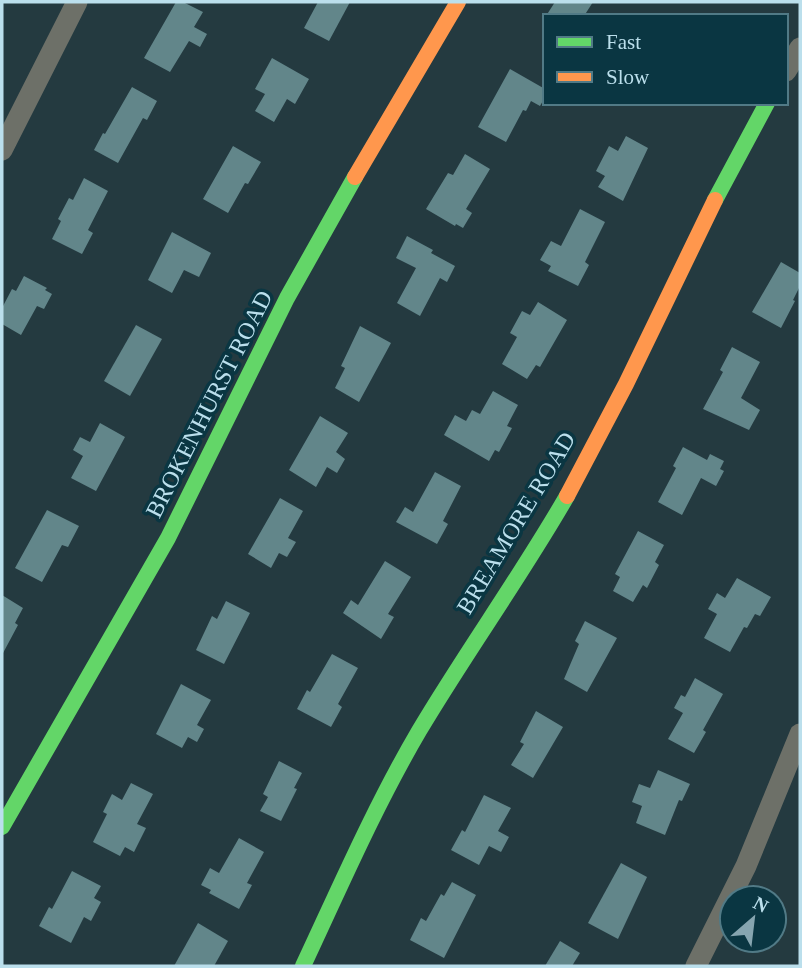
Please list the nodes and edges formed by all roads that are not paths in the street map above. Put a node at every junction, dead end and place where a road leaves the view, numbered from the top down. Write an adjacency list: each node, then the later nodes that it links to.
1 (77, 2): 6 (street)
2 (458, 2): 8 (street, BROKENHURST ROAD)
3 (800, 48): 4 (street)
4 (788, 68)
5 (766, 105): 9 (street, BREAMORE ROAD)
6 (2, 150)
7 (800, 734): 10 (street)
8 (2, 827)
9 (303, 966)
10 (696, 966)

